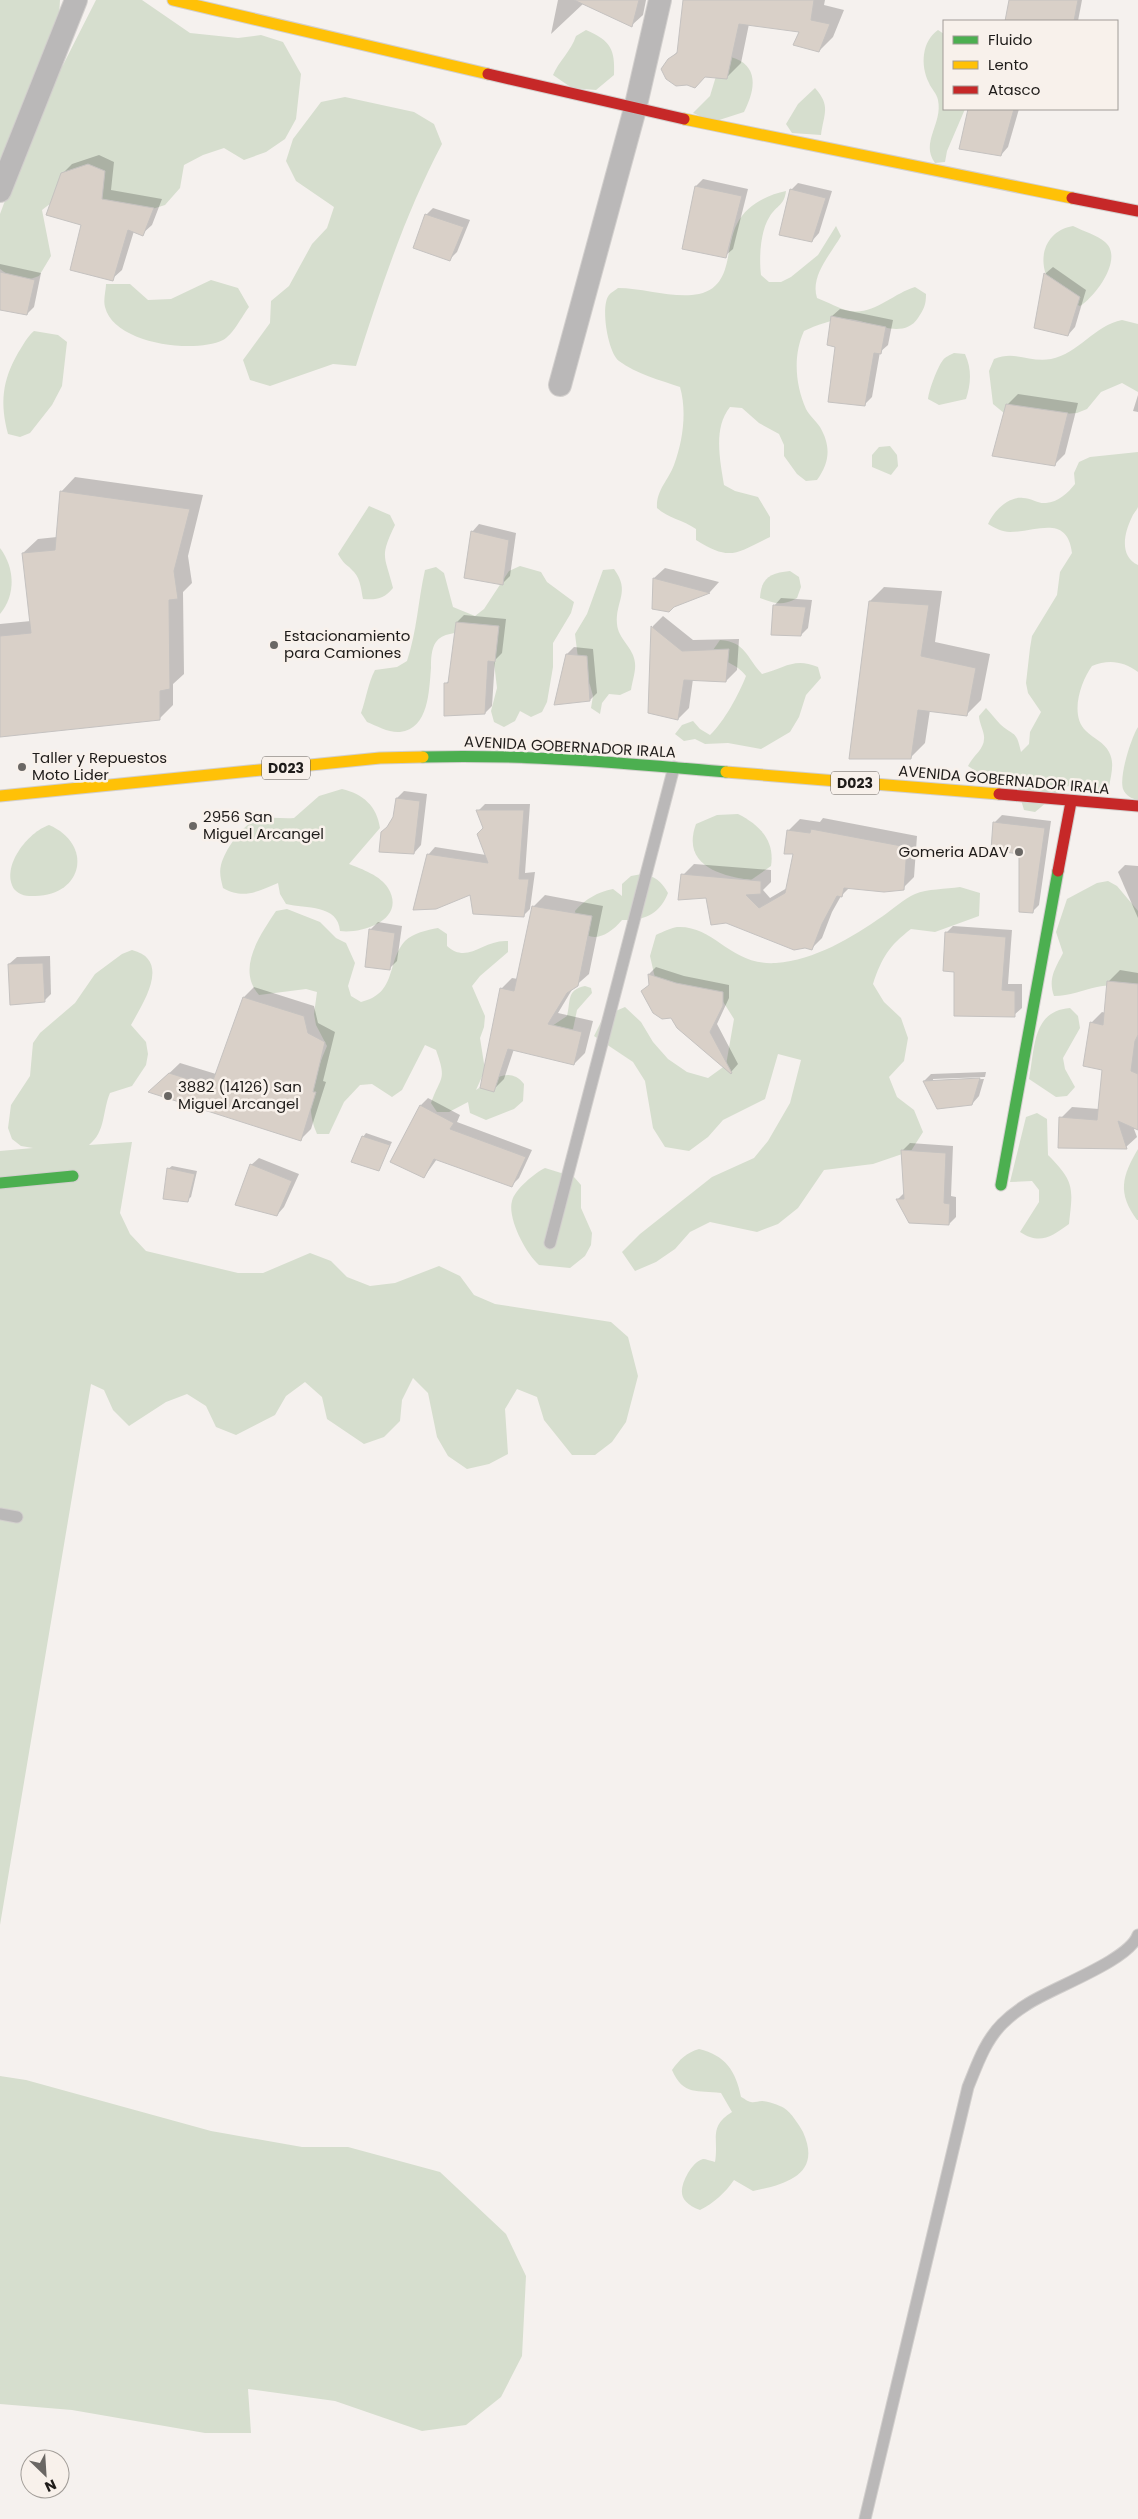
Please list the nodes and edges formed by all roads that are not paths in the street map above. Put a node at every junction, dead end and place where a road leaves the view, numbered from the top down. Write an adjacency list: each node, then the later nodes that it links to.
1 (76, 0): 5 (street)
2 (173, 0): 4 (street)
3 (660, 0): 4 (street)
4 (636, 109): 6 (street); 7 (street)
5 (0, 191)
6 (1138, 211)
7 (560, 385)
8 (674, 767): 9 (street, AVENIDA GOBERNADOR IRALA / D023); 10 (street, AVENIDA GOBERNADOR IRALA / D023); 15 (lane)
9 (0, 796)
10 (1071, 802): 11 (street, AVENIDA GOBERNADOR IRALA / D023); 14 (street)
11 (1138, 806)
12 (73, 1176): 13 (street)
13 (0, 1183)
14 (1001, 1185)
15 (550, 1243)
16 (0, 1514): 17 (lane)
17 (17, 1517)
18 (1138, 1935): 19 (lane)
19 (865, 2519)

